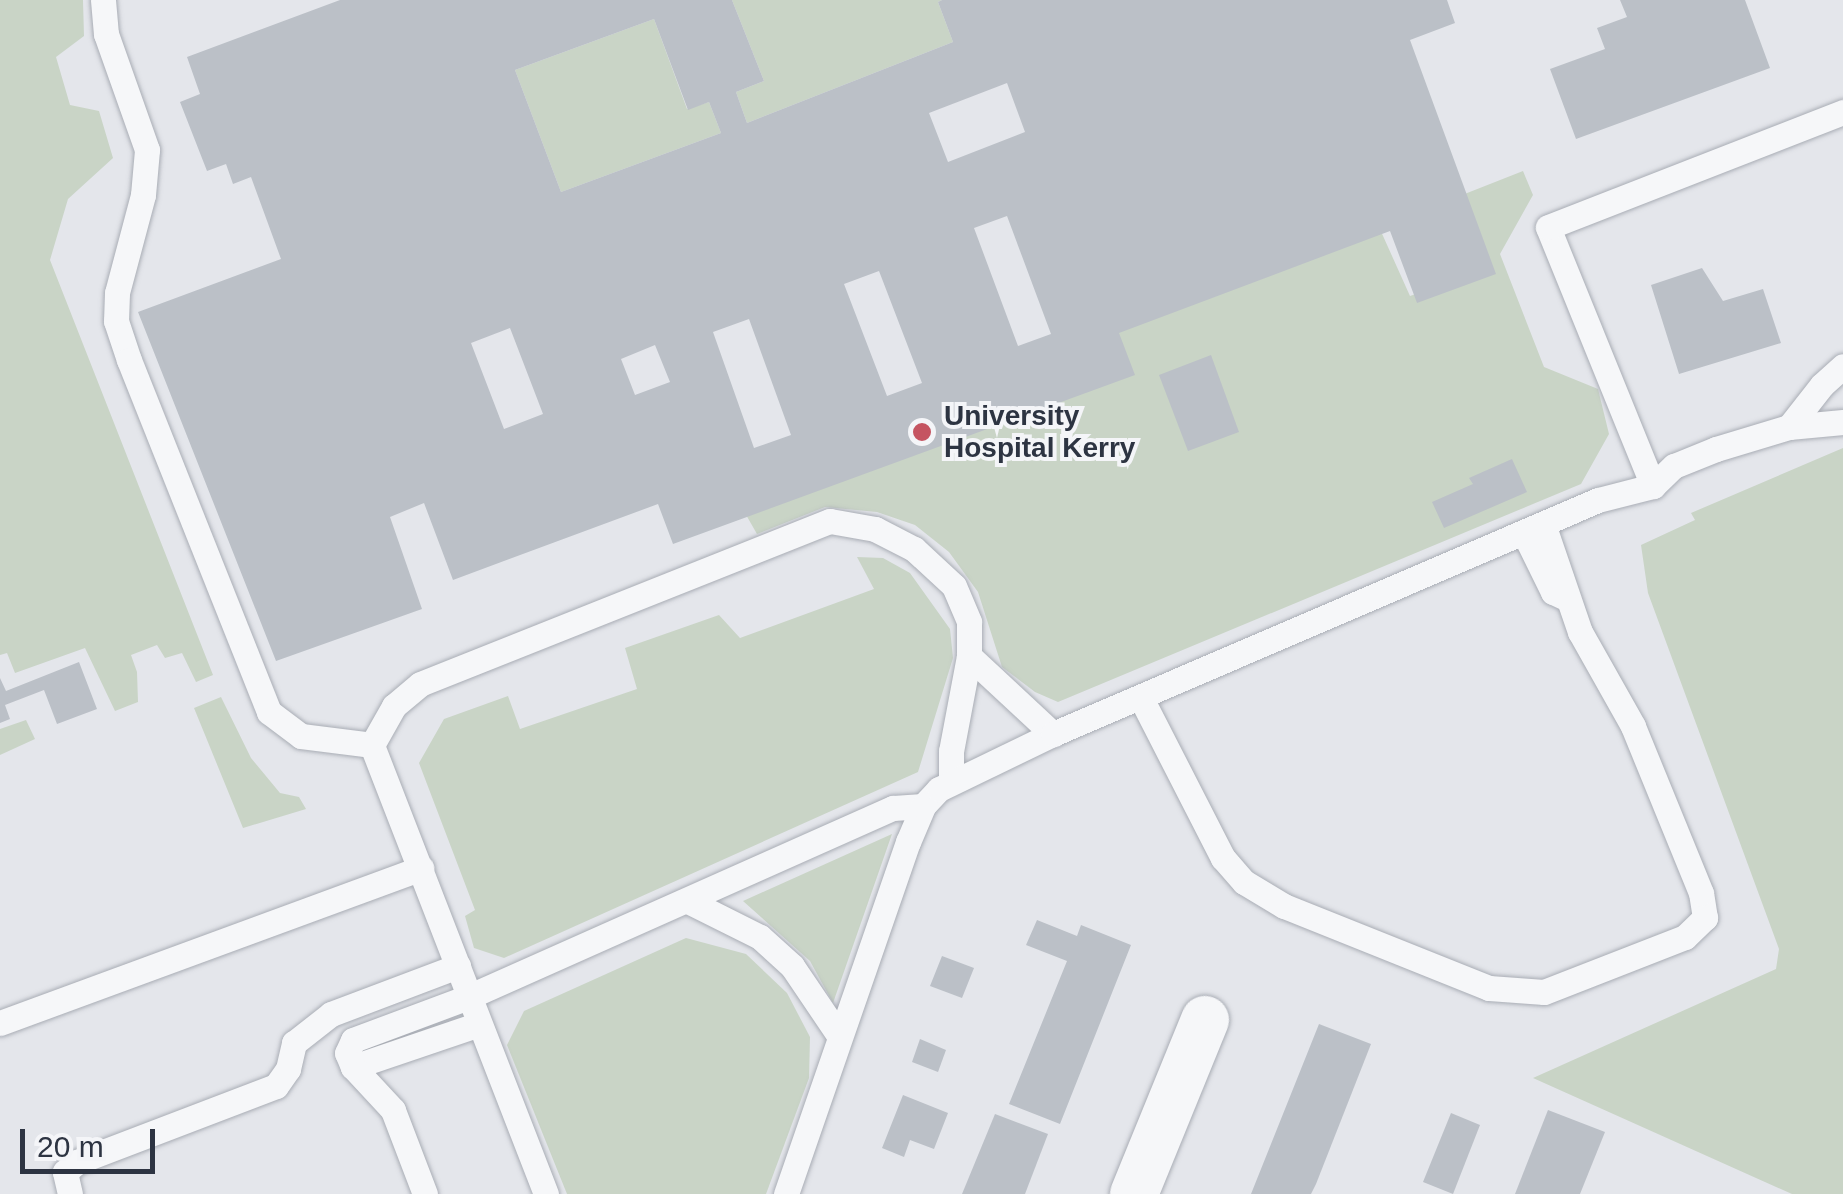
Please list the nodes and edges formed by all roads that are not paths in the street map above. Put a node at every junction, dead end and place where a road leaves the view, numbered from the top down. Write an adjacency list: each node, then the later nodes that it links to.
1 (103, 0): 13 (lane)
2 (1843, 112): 8 (lane)
3 (1843, 366): 5 (lane)
4 (1843, 392): 5 (lane)
5 (1809, 406): 7 (lane)
6 (1843, 422): 7 (lane)
7 (1789, 427): 8 (lane)
8 (1653, 486): 9 (lane)
9 (1534, 528): 11 (lane); 11 (lane)
10 (970, 656): 12 (lane); 13 (lane); 14 (lane)
11 (1141, 698): 12 (lane)
12 (1053, 734): 14 (lane)
13 (372, 745): 16 (lane)
14 (950, 782): 15 (lane)
15 (923, 806): 17 (lane); 23 (lane)
16 (420, 868): 18 (lane); 21 (lane)
17 (690, 902): 19 (lane); 23 (lane)
18 (458, 966): 19 (lane); 25 (lane)
19 (468, 997): 22 (lane); 24 (lane)
20 (1205, 1020): 29 (street)
21 (0, 1024)
22 (479, 1024): 24 (lane); 27 (lane)
23 (838, 1034): 28 (lane)
24 (353, 1067): 26 (lane)
25 (70, 1194)
26 (425, 1194)
27 (546, 1194)
28 (786, 1194)
29 (1134, 1194)

